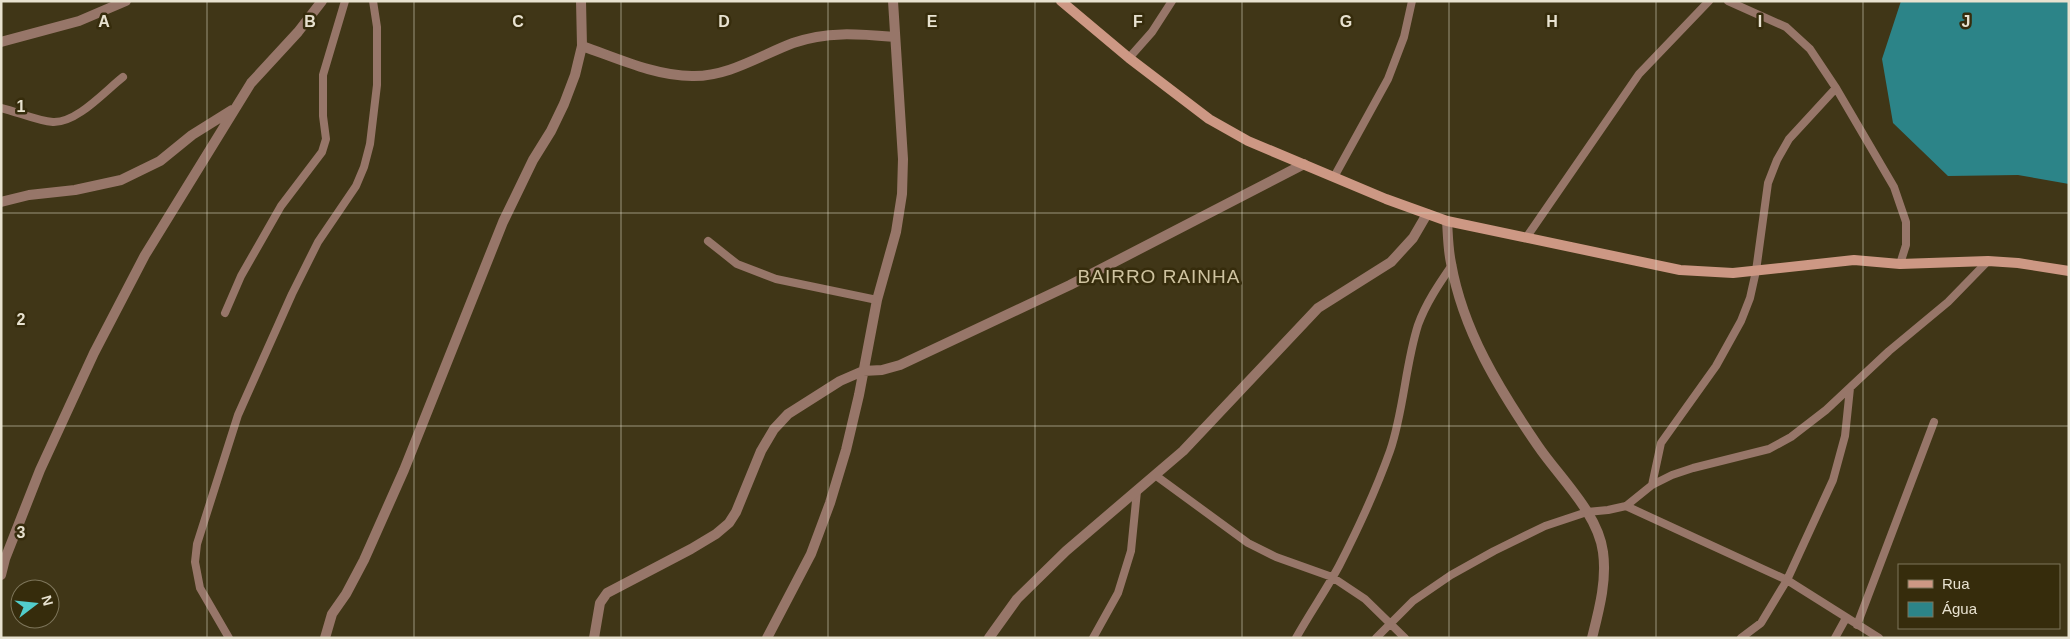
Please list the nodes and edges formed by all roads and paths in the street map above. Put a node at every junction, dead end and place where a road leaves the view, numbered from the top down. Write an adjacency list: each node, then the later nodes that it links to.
1 (126, 1): 13 (street)
2 (322, 1): 19 (street)
3 (345, 1): 33 (lane)
4 (373, 1): 48 (lane)
5 (581, 1): 14 (street)
6 (893, 1): 12 (street)
7 (1061, 1): 15 (street)
8 (1172, 1): 15 (lane)
9 (1412, 1): 21 (lane)
10 (1709, 1): 25 (lane)
11 (1728, 1): 17 (lane)
12 (894, 37): 14 (street); 32 (street)
13 (1, 42)
14 (582, 46): 49 (street)
15 (1129, 58): 20 (street)
16 (123, 77): 18 (lane)
17 (1836, 88): 28 (lane); 30 (lane)
18 (1, 108)
19 (235, 108): 22 (street); 42 (street)
20 (1304, 164): 21 (street); 34 (street)
21 (1334, 177): 23 (street)
22 (1, 202)
23 (1427, 214): 24 (street); 37 (street)
24 (1447, 221): 25 (street); 29 (street)
25 (1526, 238): 30 (street)
26 (708, 242): 32 (lane)
27 (1988, 261): 28 (street); 31 (street); 35 (lane)
28 (1900, 264): 30 (street)
29 (1452, 265): 41 (street); 43 (lane)
30 (1756, 271): 38 (lane)
31 (2069, 271)
32 (877, 300): 34 (street)
33 (225, 313)
34 (863, 371): 50 (street); 51 (street)
35 (1850, 388): 38 (lane); 44 (lane)
36 (1934, 422): 47 (lane)
37 (1155, 475): 39 (street); 43 (lane)
38 (1652, 485): 40 (lane)
39 (1137, 491): 52 (street); 53 (lane)
40 (1626, 506): 41 (lane); 44 (lane)
41 (1587, 512): 46 (lane); 57 (street)
42 (1, 576)
43 (1332, 577): 46 (lane); 54 (lane)
44 (1787, 580): 45 (lane); 58 (lane)
45 (1846, 618): 47 (lane); 59 (lane)
46 (1390, 624): 55 (lane); 56 (lane)
47 (1857, 625): 60 (lane)
48 (229, 638)
49 (325, 638)
50 (594, 638)
51 (767, 638)
52 (989, 638)
53 (1093, 638)
54 (1296, 638)
55 (1376, 638)
56 (1405, 638)
57 (1592, 638)
58 (1741, 638)
59 (1835, 638)
60 (1879, 638)

